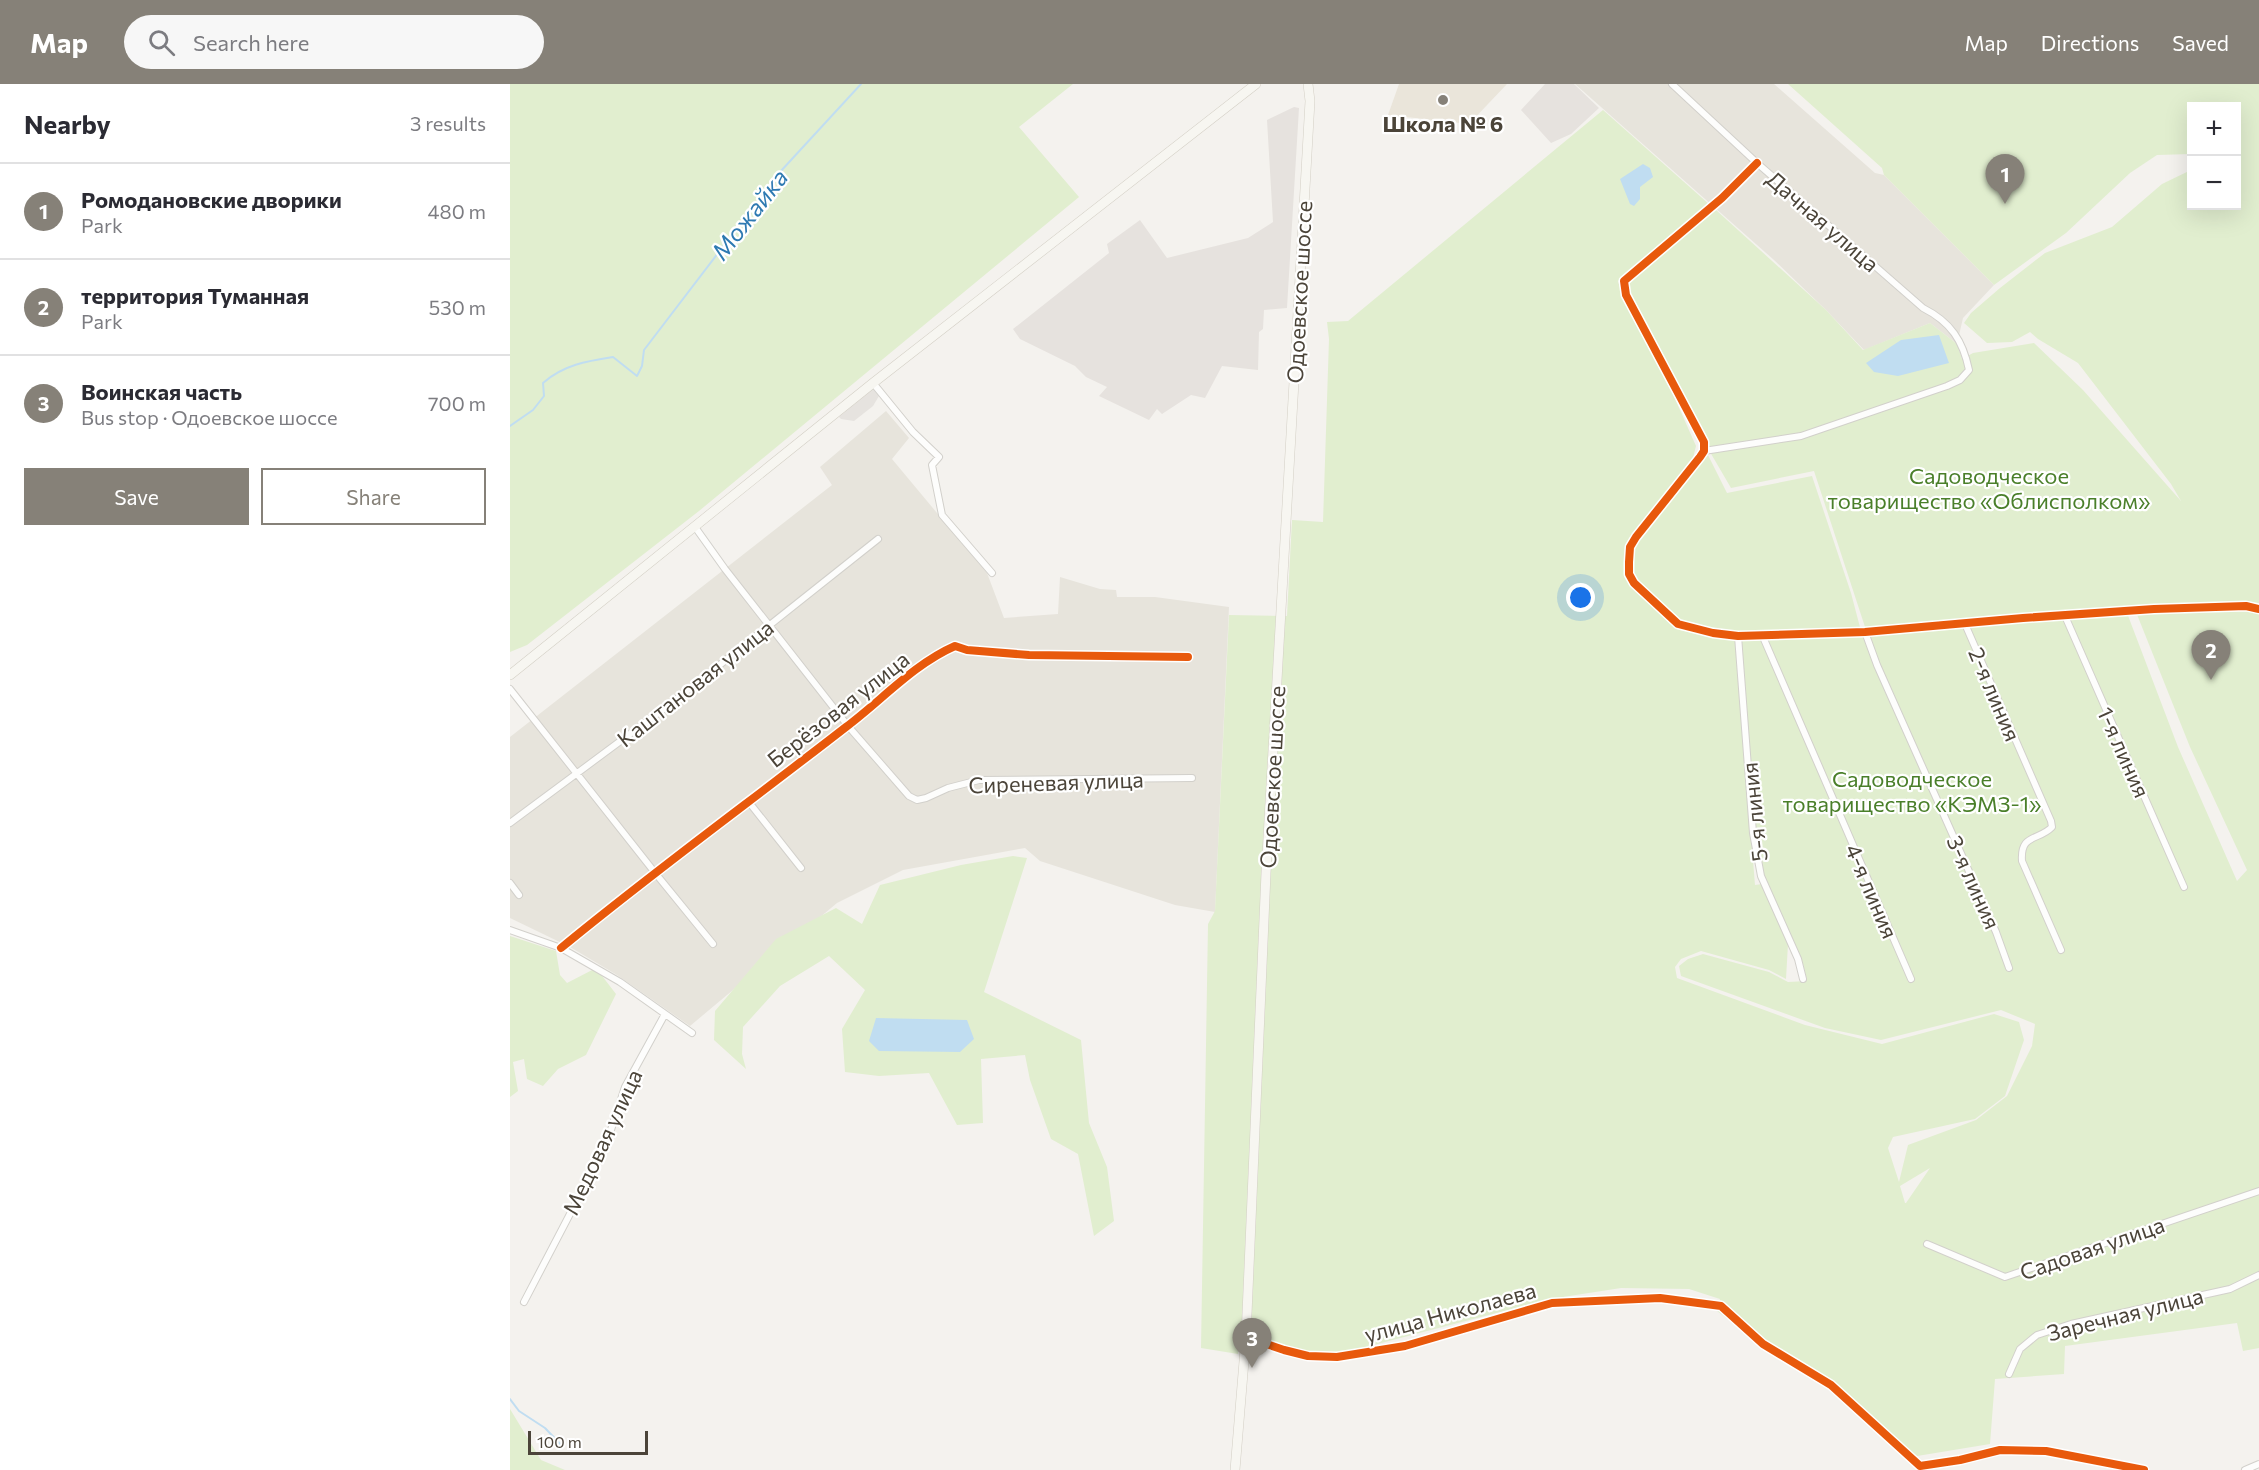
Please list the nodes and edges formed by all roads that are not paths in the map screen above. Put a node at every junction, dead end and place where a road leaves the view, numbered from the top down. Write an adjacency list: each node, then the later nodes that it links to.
1 (1256, 84): 5 (main road)
2 (1308, 84): 43 (main road, Одоевское шоссе)
3 (1672, 84): 4 (street, Дачная улица)
4 (1757, 163): 6 (street); 6 (street, Дачная улица)
5 (873, 383): 7 (main road); 9 (street)
6 (1704, 452): 15 (street)
7 (695, 527): 13 (street, Сиреневая улица); 18 (main road)
8 (878, 539): 13 (street, Каштановая улица)
9 (992, 573)
10 (2259, 609): 11 (street)
11 (2065, 616): 12 (street); 28 (street, 1-я линия)
12 (1965, 624): 14 (street); 33 (street, 2-я линия)
13 (770, 626): 20 (street, Сиреневая улица); 21 (street, Каштановая улица)
14 (1865, 632): 16 (street); 34 (street, 3-я линия)
15 (1738, 636): 16 (street); 35 (street, 5-я линия)
16 (1762, 637): 36 (street, 4-я линия)
17 (1188, 657): 20 (street, Берёзовая улица)
18 (510, 675)
19 (510, 689): 21 (street)
20 (848, 726): 22 (street, Сиреневая улица); 23 (street, Берёзовая улица)
21 (576, 774): 24 (street, Каштановая улица); 26 (street)
22 (1192, 778)
23 (748, 801): 25 (street); 26 (street, Берёзовая улица)
24 (510, 823)
25 (801, 868)
26 (656, 874): 31 (street); 32 (street, Берёзовая улица)
27 (510, 883): 29 (street)
28 (2184, 887)
29 (519, 894)
30 (510, 930): 32 (street)
31 (713, 944)
32 (561, 948): 37 (street)
33 (2061, 950)
34 (2009, 968)
35 (1803, 979)
36 (1911, 979)
37 (665, 1014): 38 (street); 42 (street, Медовая улица)
38 (692, 1033)
39 (2259, 1191): 40 (street, Садовая улица)
40 (1927, 1244)
41 (2259, 1275): 44 (street, Заречная улица)
42 (524, 1302)
43 (1246, 1337): 46 (street, улица Николаева); 47 (main road, Одоевское шоссе)
44 (2009, 1374)
45 (2259, 1464): 49 (street)
46 (1920, 1468): 48 (street, улица Николаева)
47 (1235, 1470)
48 (2144, 1470)
49 (2245, 1470)

